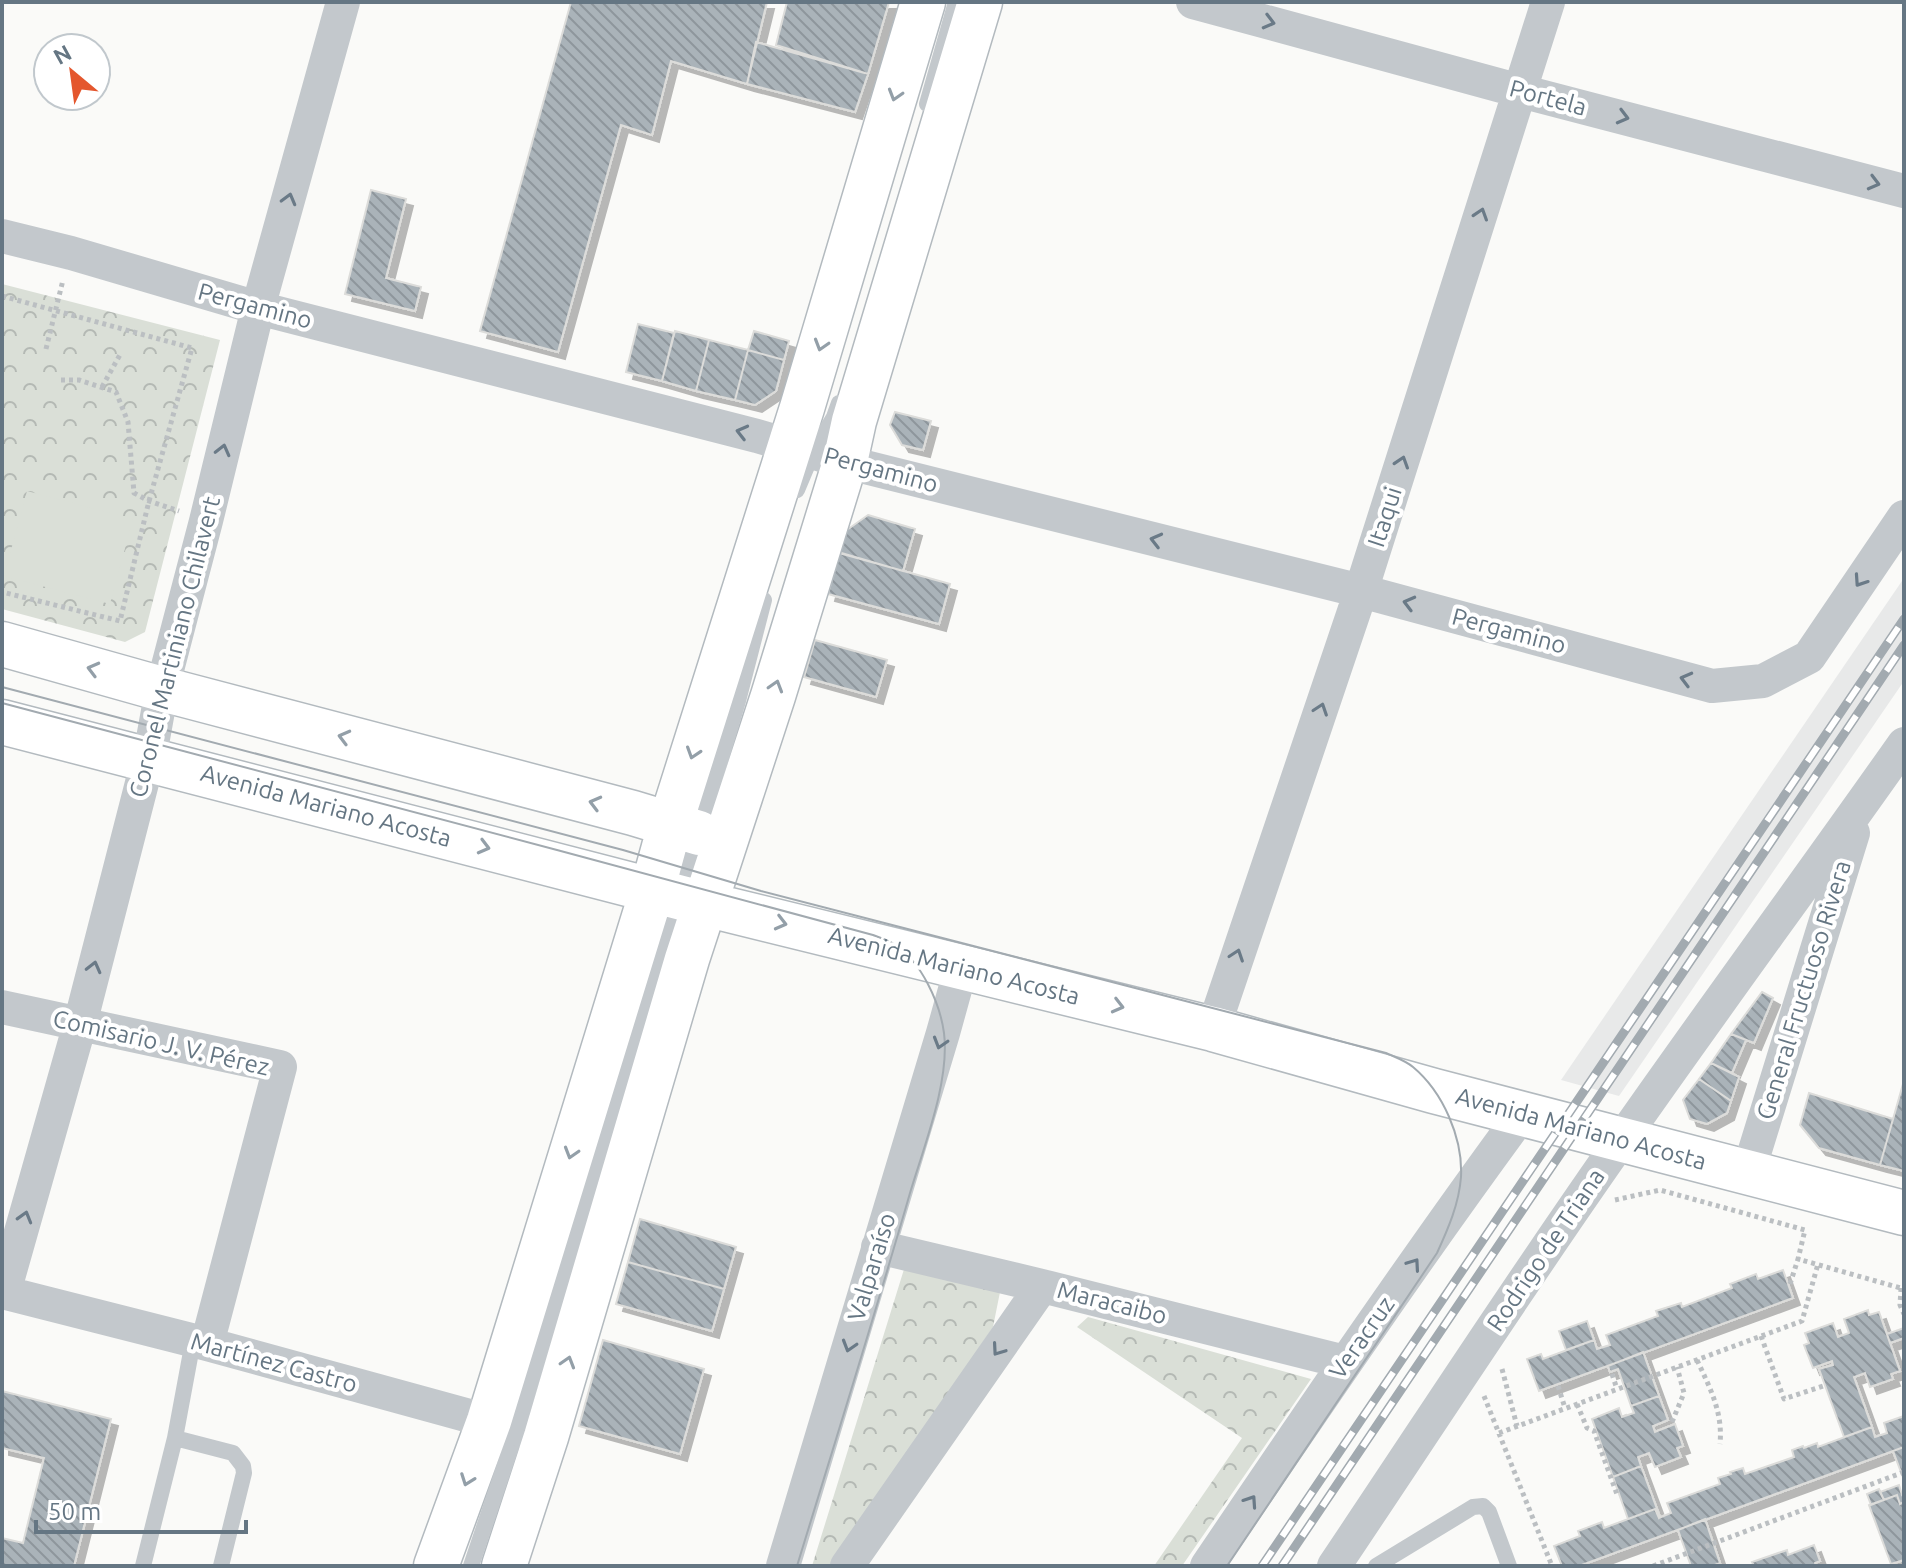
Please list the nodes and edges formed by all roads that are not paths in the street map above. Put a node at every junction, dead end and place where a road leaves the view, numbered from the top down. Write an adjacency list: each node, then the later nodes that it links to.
1 (343, 2): 11 (street, Coronel Martiniano Chilavert, one-way to 1)
2 (923, 2): 13 (main road, one-way to 13)
3 (956, 2): 8 (lane)
4 (980, 2): 13 (main road)
5 (1193, 2): 7 (street, Portela, one-way to 7)
6 (1548, 2): 7 (street, Itaqui)
7 (1520, 91): 9 (street, Portela, one-way to 9); 17 (street, Itaqui, one-way to 7)
8 (921, 122)
9 (1904, 191)
10 (2, 236): 11 (street, Pergamino)
11 (258, 308): 13 (street, Pergamino, one-way to 11); 19 (street, Coronel Martiniano Chilavert, one-way to 11)
12 (843, 389): 13 (lane)
13 (816, 453): 14 (lane); 17 (street, Pergamino, one-way to 13); 24 (main road, one-way to 24); 24 (main road, one-way to 13)
14 (793, 505)
15 (1904, 517): 17 (street, Pergamino, one-way to 17)
16 (770, 580): 24 (lane)
17 (1361, 591): 29 (street, Itaqui, one-way to 17)
18 (2, 644): 19 (main road, one-way to 18)
19 (162, 689): 22 (street, Coronel Martiniano Chilavert); 24 (main road, one-way to 19)
20 (2, 722): 22 (main road, Avenida Mariano Acosta)
21 (1902, 750): 23 (street, Rodrigo de Triana)
22 (148, 760): 25 (main road, Avenida Mariano Acosta, one-way to 25); 28 (street, Coronel Martiniano Chilavert, one-way to 22)
23 (1861, 807): 31 (street, Rodrigo de Triana); 32 (street, General Fructuoso Rivera)
24 (698, 833): 25 (main road); 25 (main road)
25 (678, 897): 26 (main road, Avenida Mariano Acosta, one-way to 26); 39 (main road); 39 (main road, one-way to 25)
26 (961, 968): 29 (main road, Avenida Mariano Acosta, one-way to 29); 34 (street, Valparaíso, one-way to 34)
27 (2, 1007): 28 (street, Comisario J. V. Pérez)
28 (80, 1024): 36 (street, Coronel Martiniano Chilavert, one-way to 28); 37 (street, Comisario J. V. Pérez)
29 (1213, 1029): 30 (main road, Avenida Mariano Acosta)
30 (1522, 1114): 31 (main road, Avenida Mariano Acosta); 38 (street, Veracruz, one-way to 30)
31 (1621, 1140): 32 (main road, Avenida Mariano Acosta); 41 (street, Rodrigo de Triana)
32 (1748, 1173): 33 (main road, Avenida Mariano Acosta)
33 (1904, 1213)
34 (878, 1247): 35 (street, Maracaibo); 47 (street, Valparaíso, one-way to 47)
35 (1042, 1286): 38 (street, Maracaibo); 48 (street, one-way to 48)
36 (3, 1292): 37 (street, Martínez Castro)
37 (200, 1343): 39 (street, Martínez Castro); 40 (lane)
38 (1345, 1362): 49 (street, Veracruz, one-way to 38)
39 (517, 1429): 44 (main road, one-way to 44); 45 (lane); 46 (main road)
40 (175, 1438): 42 (lane); 43 (lane)
41 (1347, 1559)
42 (143, 1566)
43 (221, 1566)
44 (436, 1566)
45 (471, 1566)
46 (504, 1566)
47 (783, 1566)
48 (847, 1566)
49 (1207, 1566)
50 (1376, 1566): 51 (lane)
51 (1509, 1566)

